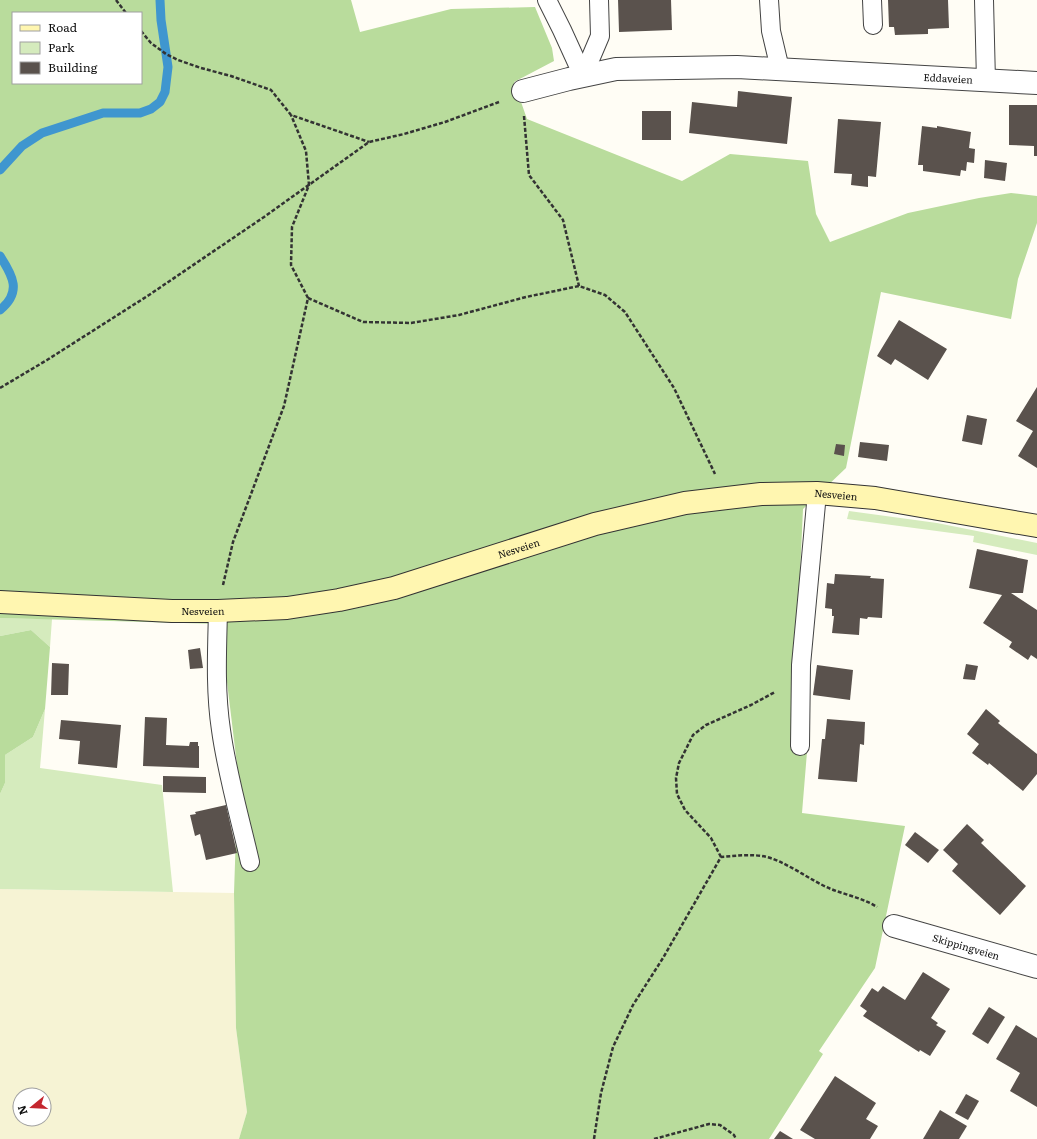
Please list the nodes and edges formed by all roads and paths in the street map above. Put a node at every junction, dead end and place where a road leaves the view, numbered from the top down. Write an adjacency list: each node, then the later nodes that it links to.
1 (116, 0): 7 (path)
2 (547, 0): 11 (lane)
3 (599, 0): 11 (lane)
4 (769, 0): 10 (lane)
5 (872, 0): 8 (lane)
6 (984, 0): 12 (lane)
7 (125, 12)
8 (873, 25)
9 (142, 32): 15 (path)
10 (780, 70): 11 (street, Eddaveien); 12 (street, Eddaveien)
11 (583, 76): 14 (street, Eddaveien)
12 (986, 81): 13 (street, Eddaveien)
13 (1037, 83)
14 (523, 92): 16 (path); 18 (path)
15 (291, 115): 16 (path); 17 (path)
16 (369, 142): 17 (path)
17 (309, 185): 19 (path); 20 (path)
18 (579, 286): 19 (path); 22 (path)
19 (308, 298): 25 (path)
20 (0, 388)
21 (817, 493): 22 (main road, Nesveien); 23 (main road, Nesveien); 26 (lane)
22 (727, 497): 25 (main road, Nesveien)
23 (1037, 526)
24 (0, 602): 25 (main road, Nesveien)
25 (218, 611): 29 (lane)
26 (802, 665): 27 (lane); 28 (path)
27 (800, 746)
28 (722, 857): 30 (path); 32 (path)
29 (250, 862)
30 (894, 926): 31 (street, Skippingveien)
31 (1037, 967)
32 (594, 1139)
33 (654, 1139): 34 (path)
34 (736, 1139)

